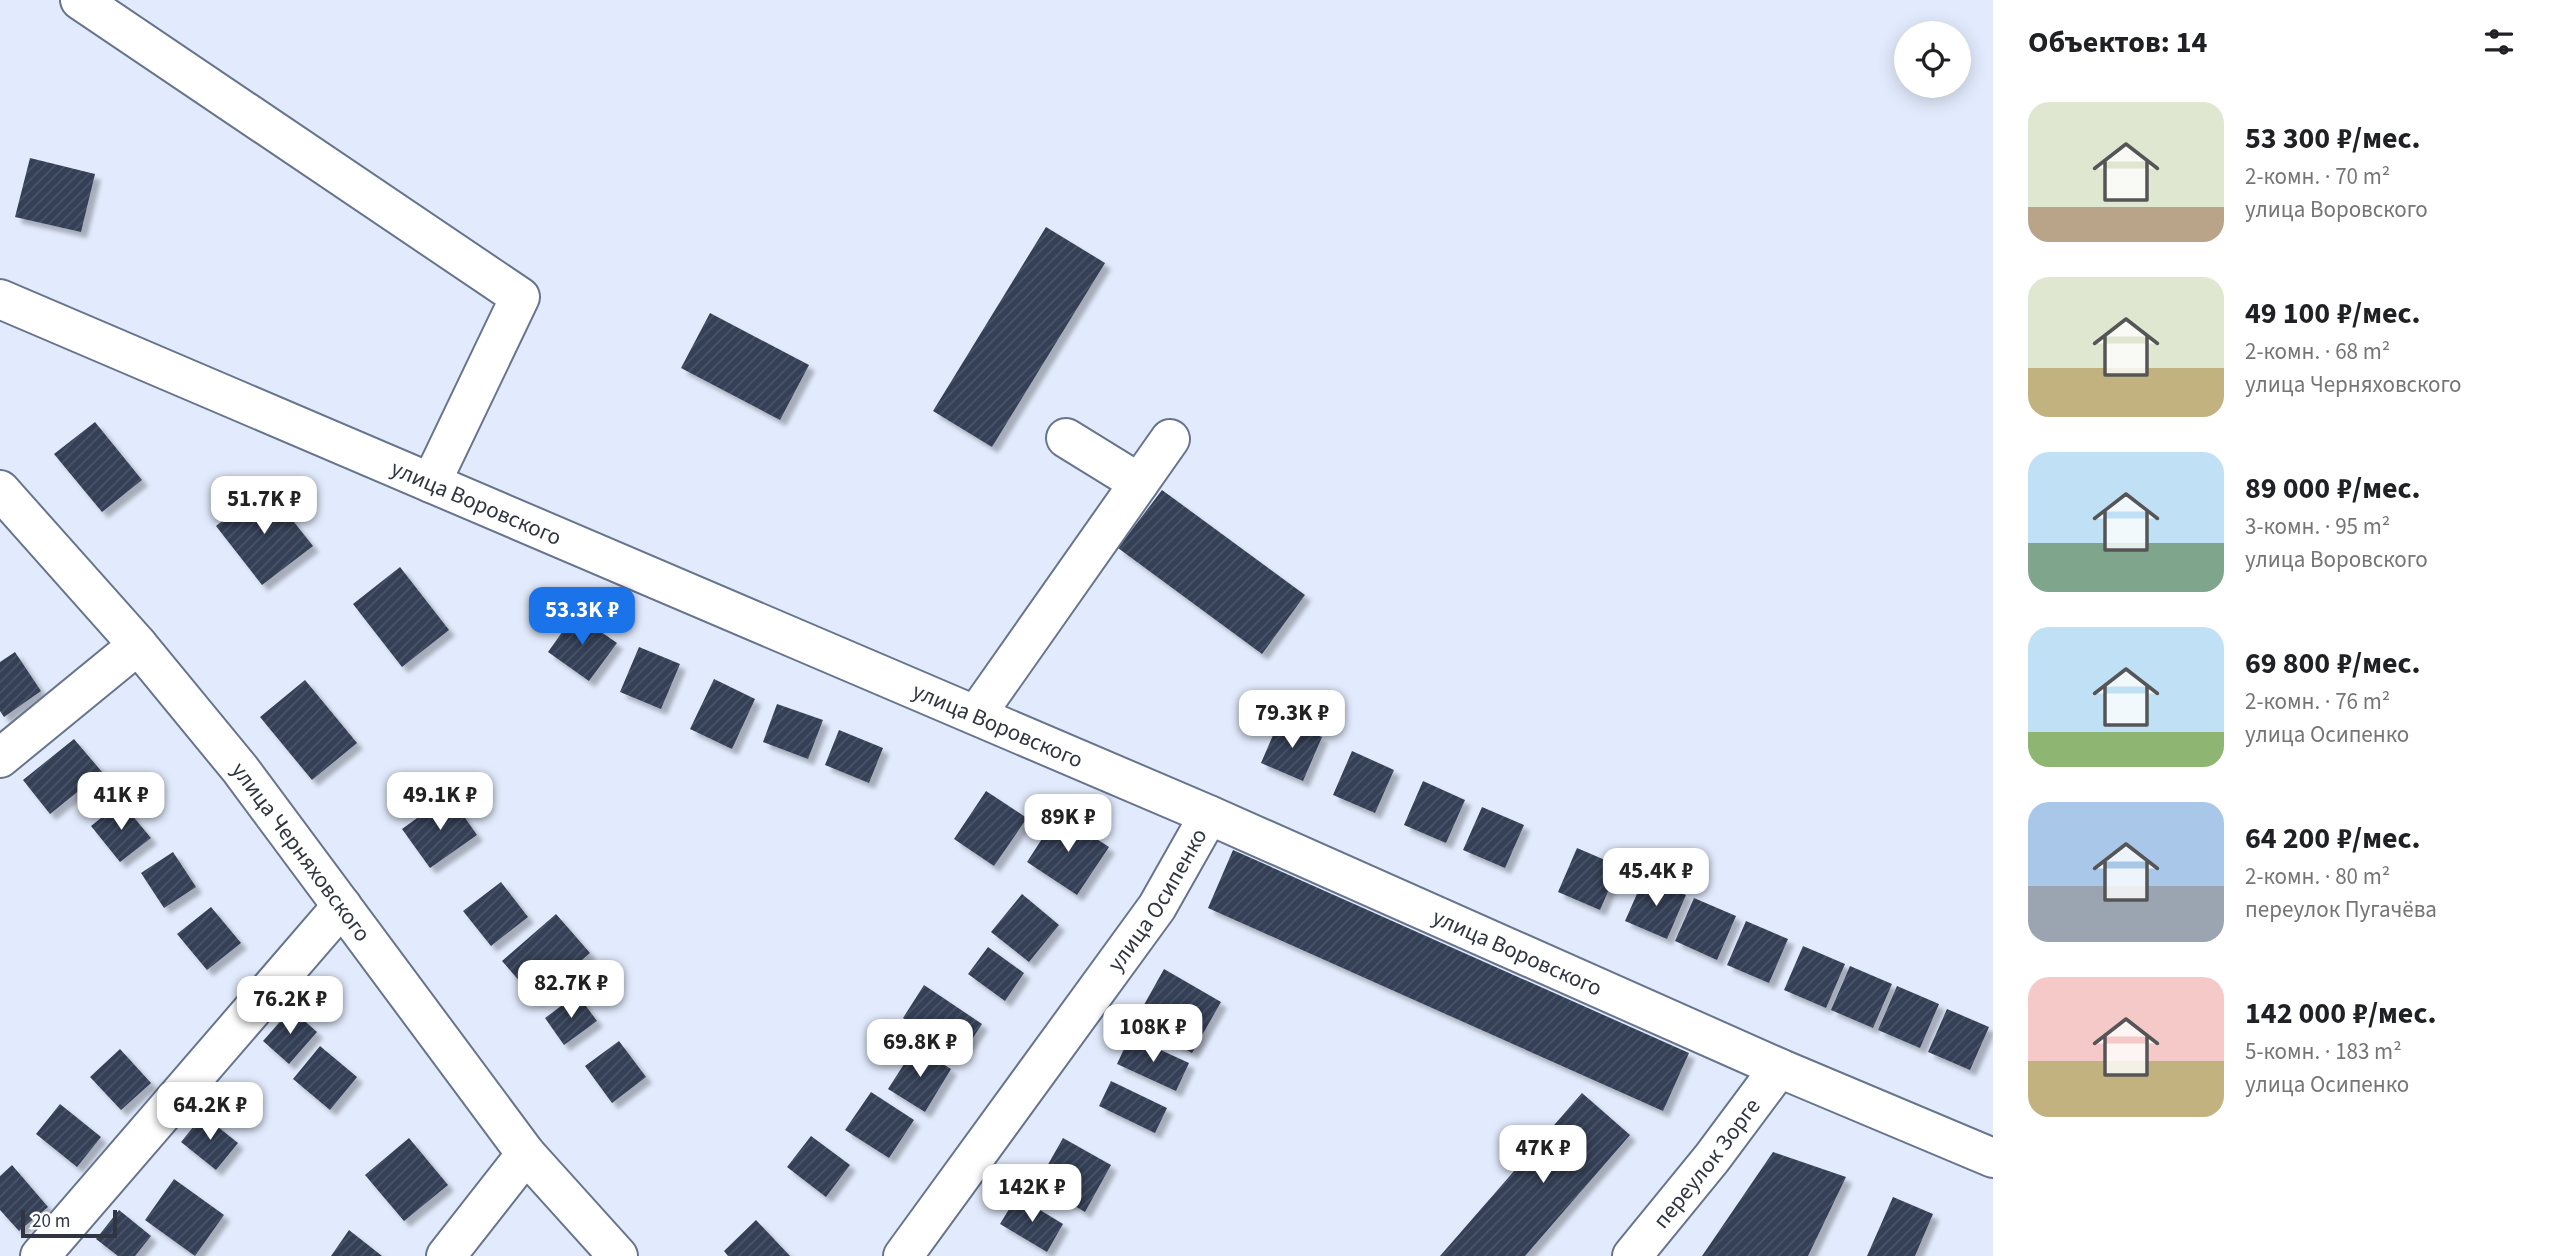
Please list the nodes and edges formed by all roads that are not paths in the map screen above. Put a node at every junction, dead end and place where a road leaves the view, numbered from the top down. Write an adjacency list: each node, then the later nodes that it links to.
1 (80, 0): 5 (street)
2 (0, 299): 5 (street, улица Воровского)
3 (1066, 438): 6 (street)
4 (1170, 439): 6 (street)
5 (431, 483): 9 (street, улица Воровского)
6 (1139, 483): 9 (street)
7 (0, 490): 8 (street, улица Черняховского)
8 (138, 645): 10 (street); 12 (street, улица Черняховского)
9 (976, 715): 11 (street, улица Воровского)
10 (0, 758)
11 (1209, 815): 13 (street, улица Воровского); 19 (street, улица Осипенко)
12 (342, 906): 14 (street, улица Черняховского); 16 (street)
13 (1779, 1068): 15 (street, улица Воровского); 20 (street, переулок Зорге)
14 (526, 1154): 17 (street); 18 (street, улица Черняховского)
15 (1993, 1158)
16 (40, 1256)
17 (446, 1256)
18 (618, 1256)
19 (903, 1256)
20 (1632, 1256)

